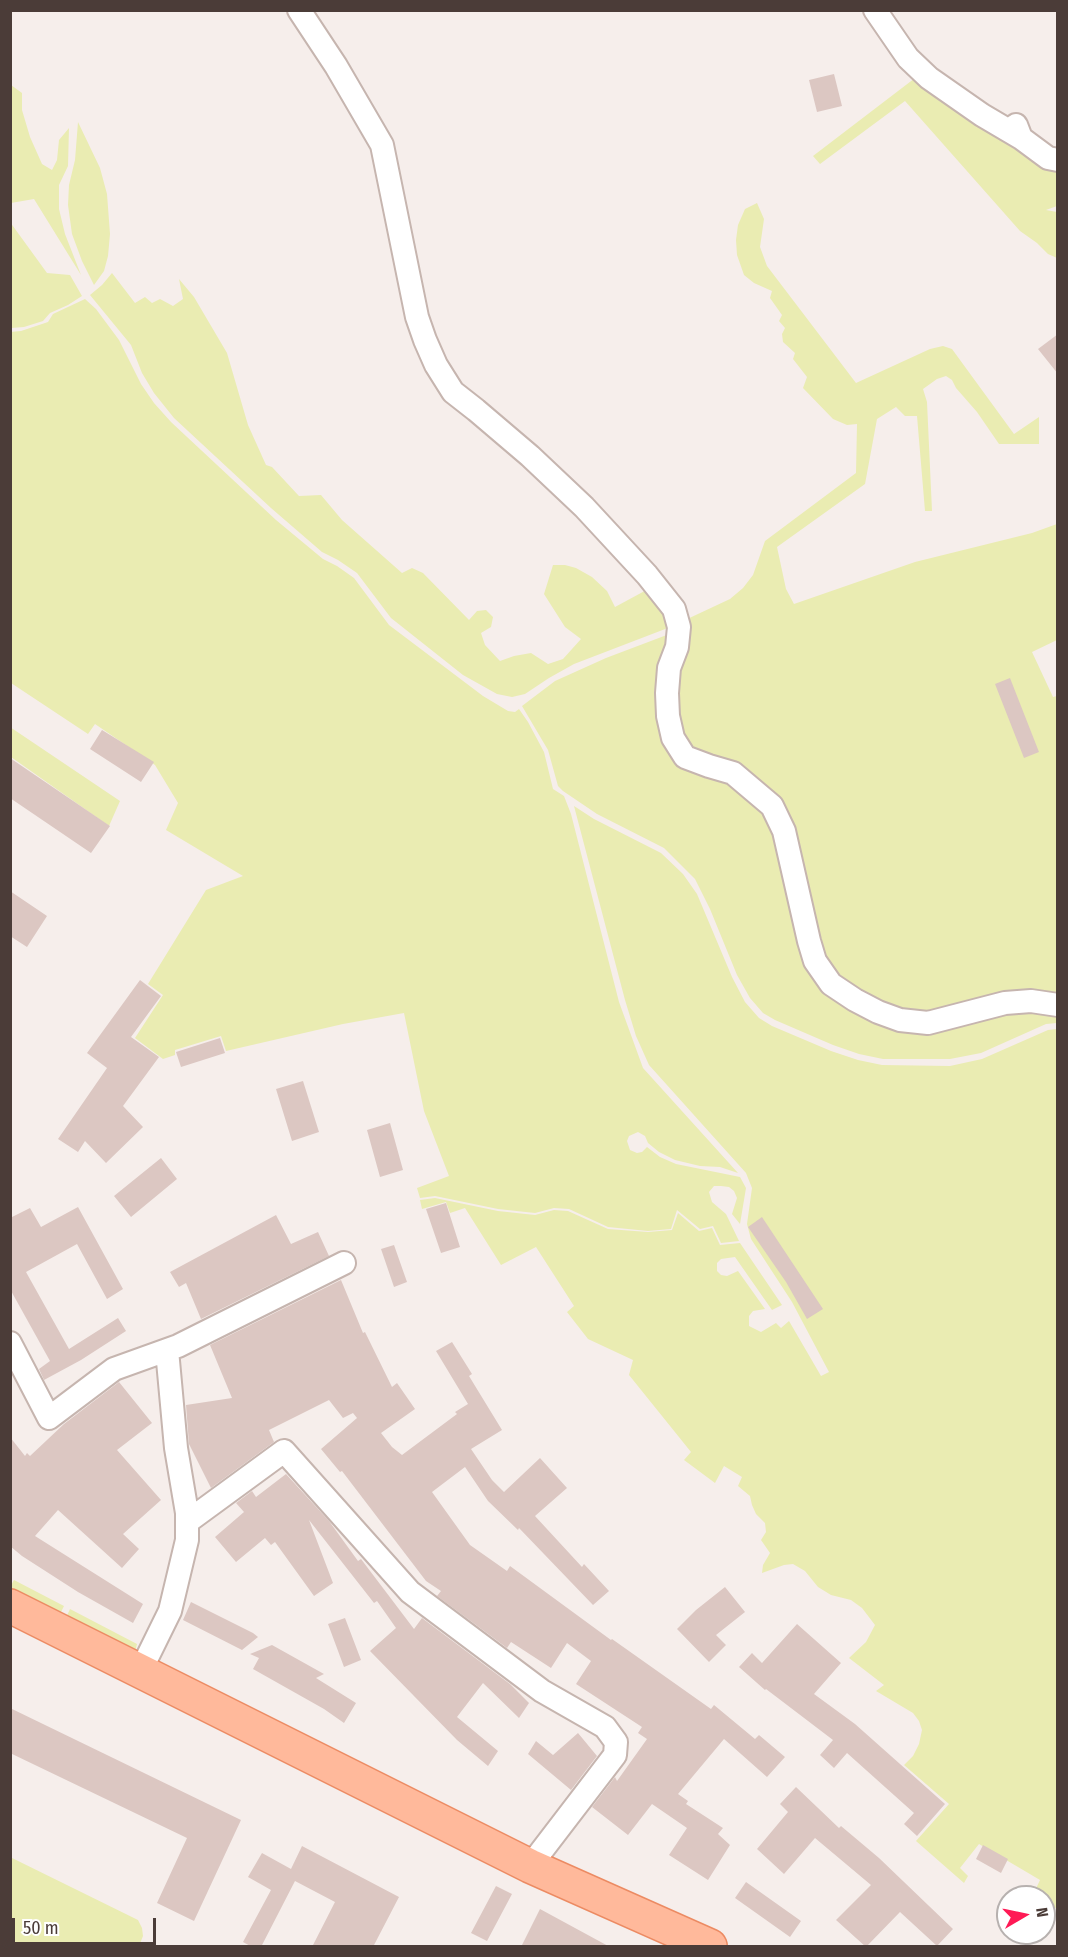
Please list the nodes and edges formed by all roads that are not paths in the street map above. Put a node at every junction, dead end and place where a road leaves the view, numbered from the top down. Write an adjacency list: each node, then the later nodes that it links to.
1 (299, 10): 4 (street)
2 (875, 10): 3 (street)
3 (1058, 160)
4 (1058, 1005)
5 (344, 1263): 7 (street)
6 (10, 1343): 7 (street)
7 (167, 1350): 8 (street)
8 (187, 1522): 10 (street); 11 (street)
9 (10, 1606): 10 (main road)
10 (141, 1670): 11 (main road)
11 (530, 1866): 12 (main road)
12 (710, 1947)

